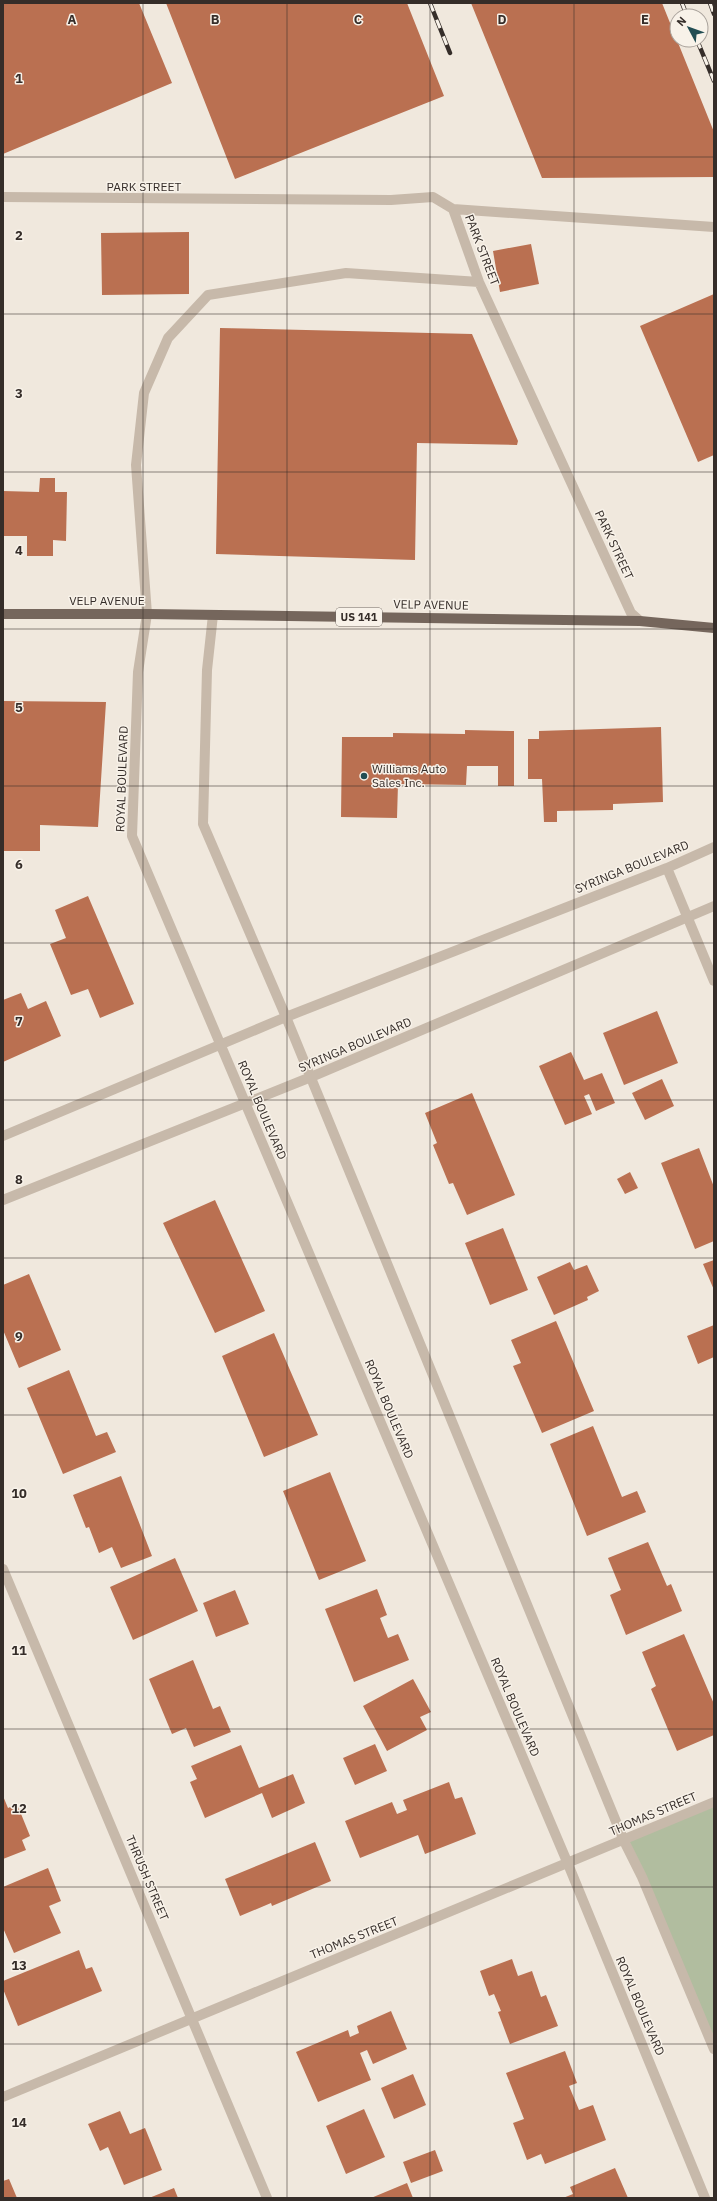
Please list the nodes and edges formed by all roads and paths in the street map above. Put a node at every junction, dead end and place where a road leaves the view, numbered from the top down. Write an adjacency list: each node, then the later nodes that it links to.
1 (3, 197): 2 (street, PARK STREET)
2 (453, 209): 3 (street); 4 (street, PARK STREET)
3 (714, 227)
4 (479, 282): 6 (street, ROYAL BOULEVARD); 8 (street, PARK STREET)
5 (3, 614): 6 (main road, VELP AVENUE / US 141)
6 (147, 614): 7 (main road, VELP AVENUE / US 141); 16 (street, ROYAL BOULEVARD)
7 (213, 615): 8 (main road, VELP AVENUE / US 141); 15 (street)
8 (640, 621): 9 (main road, VELP AVENUE / US 141)
9 (714, 628)
10 (714, 847): 11 (street, SYRINGA BOULEVARD)
11 (667, 868): 13 (street); 15 (street, SYRINGA BOULEVARD)
12 (714, 906): 13 (street, SYRINGA BOULEVARD)
13 (687, 918): 14 (street); 17 (street, SYRINGA BOULEVARD)
14 (714, 981)
15 (286, 1017): 16 (street, SYRINGA BOULEVARD); 17 (street)
16 (221, 1045): 18 (street, ROYAL BOULEVARD); 19 (street, SYRINGA BOULEVARD)
17 (311, 1078): 18 (street, SYRINGA BOULEVARD); 23 (street)
18 (245, 1104): 20 (street, SYRINGA BOULEVARD); 24 (street, ROYAL BOULEVARD)
19 (3, 1136)
20 (3, 1200)
21 (3, 1568): 25 (street, THRUSH STREET)
22 (714, 1802): 23 (street, THOMAS STREET)
23 (624, 1841): 24 (street, THOMAS STREET); 26 (street)
24 (568, 1864): 25 (street, THOMAS STREET); 29 (street, ROYAL BOULEVARD)
25 (192, 2018): 27 (street, THOMAS STREET); 28 (street, THRUSH STREET)
26 (714, 2049)
27 (3, 2097)
28 (267, 2198)
29 (705, 2198)

